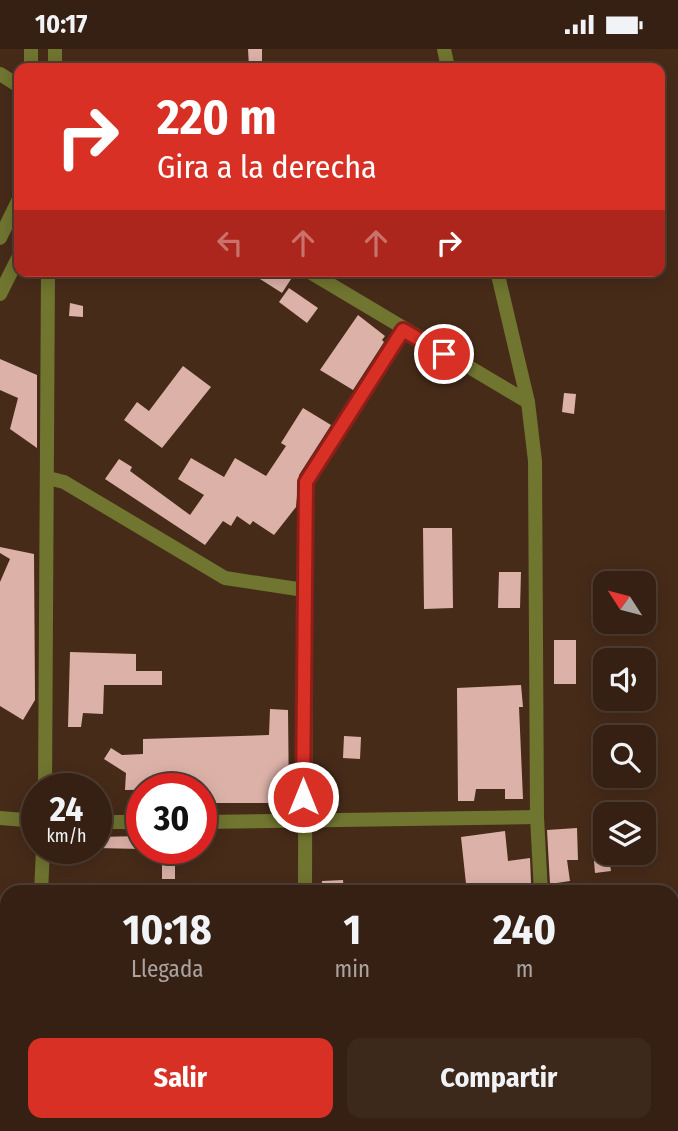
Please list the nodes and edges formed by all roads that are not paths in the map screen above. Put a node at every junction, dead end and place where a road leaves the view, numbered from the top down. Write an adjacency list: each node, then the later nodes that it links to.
1 (14, 209): 2 (street)
2 (0, 237)
3 (14, 266): 7 (street)
4 (48, 277): 10 (street)
5 (318, 277): 8 (street)
6 (498, 277): 9 (street)
7 (0, 294)
8 (403, 330): 9 (street); 11 (street)
9 (528, 401): 13 (street)
10 (48, 478): 11 (street); 12 (street)
11 (304, 590): 17 (street)
12 (45, 773)
13 (537, 817): 17 (street); 21 (street)
14 (0, 818): 15 (street)
15 (21, 820)
16 (217, 822): 17 (street)
17 (303, 823): 20 (street)
18 (42, 864): 19 (street)
19 (41, 885)
20 (305, 885)
21 (541, 885)

